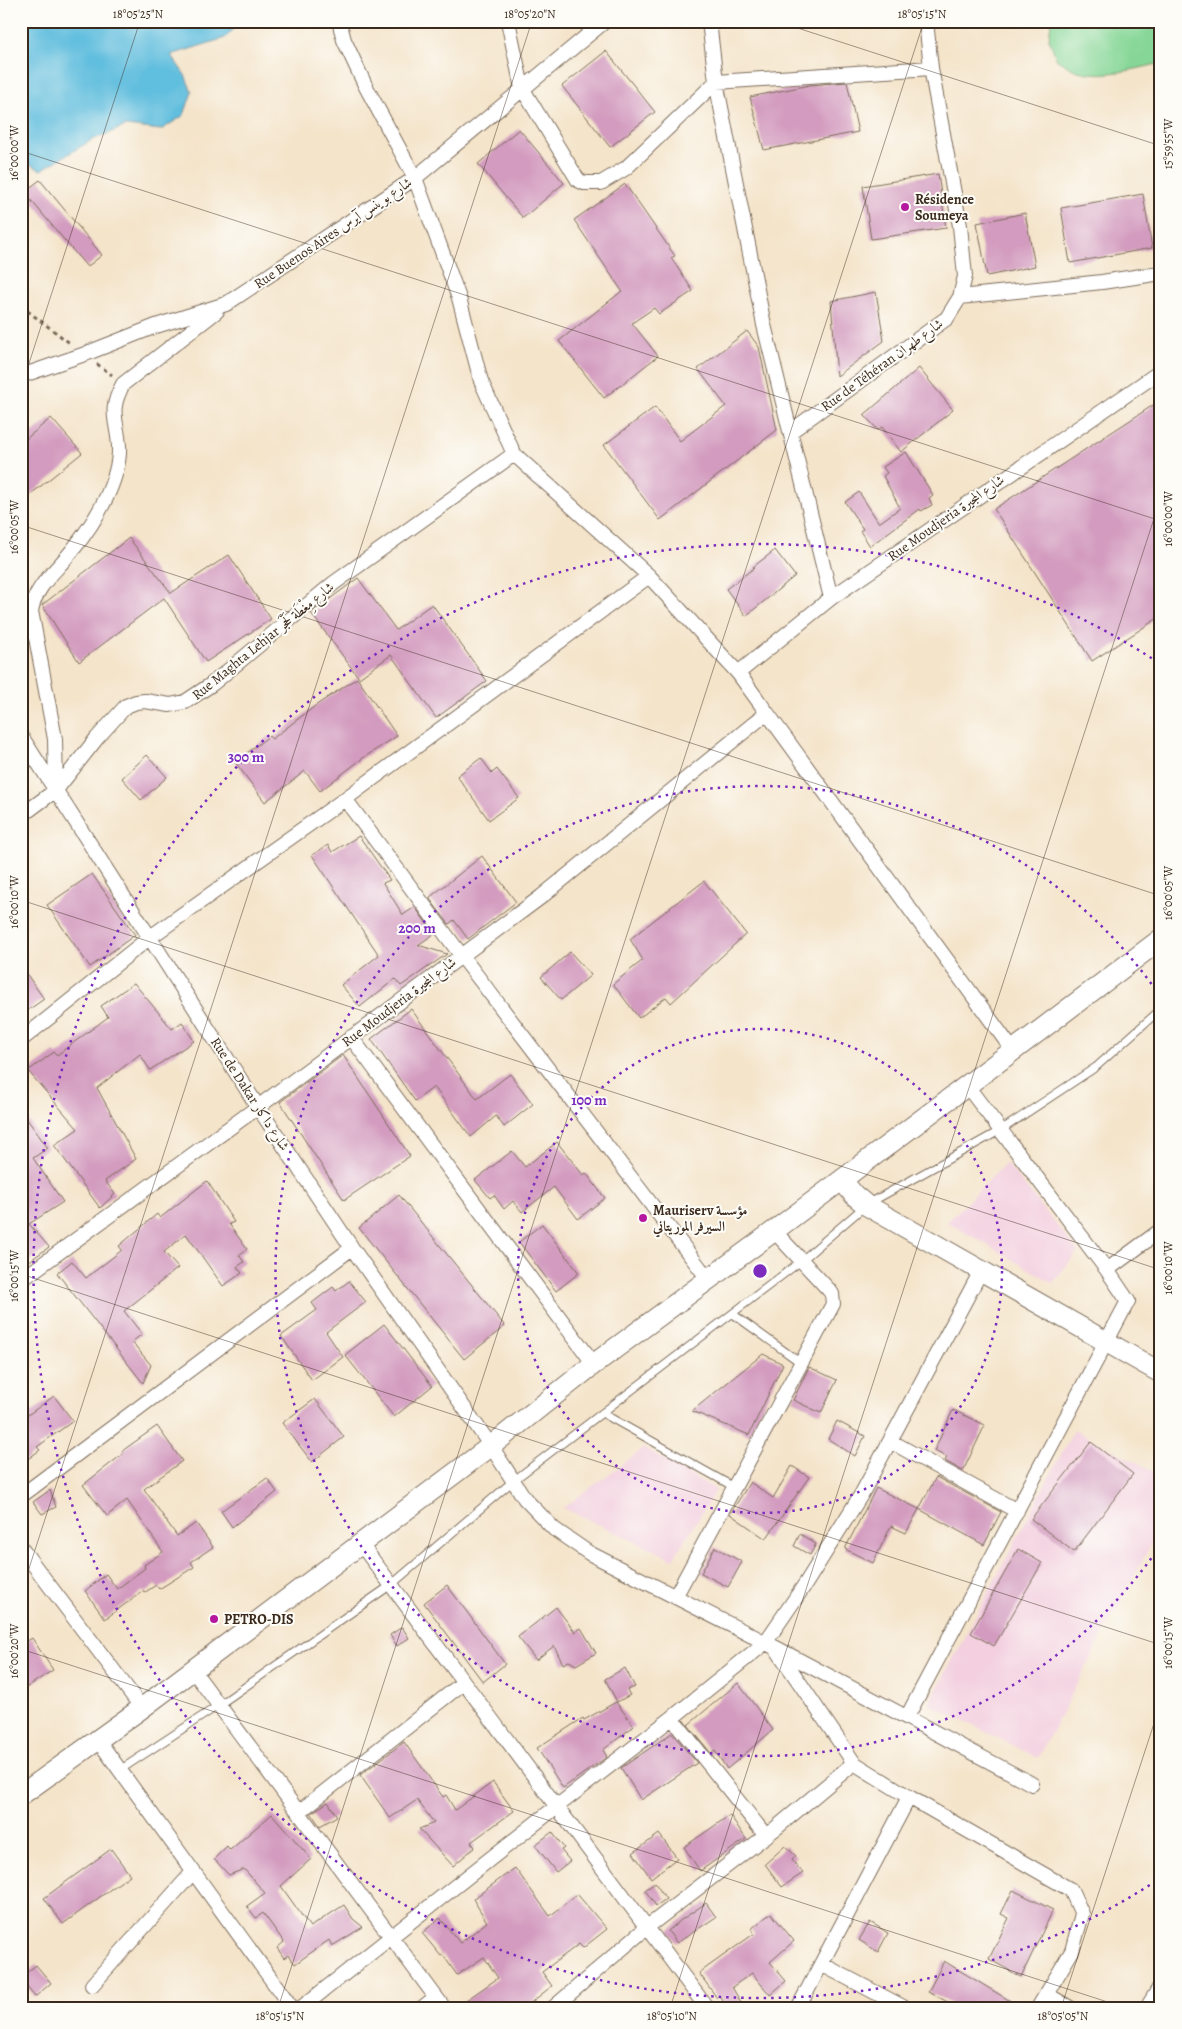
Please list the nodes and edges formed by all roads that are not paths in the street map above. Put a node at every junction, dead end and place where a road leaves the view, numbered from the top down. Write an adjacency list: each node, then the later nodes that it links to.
1 (339, 21): 9 (street)
2 (508, 21): 8 (street)
3 (605, 21): 8 (street, Rue Buenos Aires شارع بوينس آيرس)
4 (709, 21): 7 (street)
5 (926, 21): 6 (street, Rue de Téhéran شارع طهران)
6 (931, 68): 7 (street); 11 (street, Rue de Téhéran شارع طهران)
7 (716, 82): 8 (street); 15 (street)
8 (522, 88): 9 (street, Rue Buenos Aires شارع بوينس آيرس)
9 (415, 178): 12 (street, Rue Buenos Aires شارع بوينس آيرس); 16 (street)
10 (1161, 273): 11 (street)
11 (960, 297): 15 (street, Rue de Téhéran شارع طهران)
12 (226, 304): 14 (street, Rue Buenos Aires شارع بوينس آيرس); 22 (street)
13 (1161, 371): 18 (street, Rue Moudjeria شارع المجيرة)
14 (21, 376)
15 (790, 432): 18 (street)
16 (514, 454): 17 (street); 22 (street, Rue Maghta Lehjar شارع مِغْطَة لَحْجَر)
17 (648, 576): 19 (street); 23 (street)
18 (831, 598): 19 (street, Rue Moudjeria شارع المجيرة)
19 (738, 673): 20 (street)
20 (767, 713): 27 (street, Rue Moudjeria شارع المجيرة); 31 (street)
21 (21, 736): 22 (street, Rue de Dakar شارع داكار)
22 (56, 790): 24 (street, Rue Maghta Lehjar شارع مِغْطَة لَحْجَر); 25 (street, Rue de Dakar شارع داكار)
23 (345, 799): 25 (street); 27 (street)
24 (21, 816)
25 (149, 938): 30 (street); 33 (street, Rue de Dakar شارع داكار)
26 (1161, 939): 31 (main road)
27 (461, 956): 29 (street, Rue Moudjeria شارع المجيرة); 44 (street)
28 (1161, 1009): 34 (lane)
29 (351, 1037): 33 (street, Rue Moudjeria شارع المجيرة); 48 (street)
30 (21, 1040)
31 (1014, 1052): 32 (main road)
32 (967, 1086): 34 (street); 35 (main road)
33 (258, 1107): 39 (street, Rue de Dakar شارع داكار); 43 (street, Rue Moudjeria شارع المجيرة)
34 (1001, 1130): 36 (lane); 41 (street)
35 (842, 1180): 36 (main road); 38 (main road)
36 (866, 1205): 40 (lane); 42 (main road)
37 (1161, 1230): 41 (street)
38 (774, 1231): 40 (street); 44 (main road)
39 (352, 1248): 52 (street, Rue de Dakar شارع داكار); 55 (street)
40 (801, 1261): 45 (lane); 47 (street)
41 (1107, 1270): 46 (street)
42 (981, 1271): 46 (main road); 51 (street)
43 (21, 1280)
44 (709, 1280): 48 (main road)
45 (733, 1314): 47 (lane); 50 (lane)
46 (1107, 1342): 49 (main road); 56 (street)
47 (801, 1363): 54 (street)
48 (594, 1364): 52 (main road)
49 (1161, 1373)
50 (602, 1413): 53 (lane); 54 (lane)
51 (890, 1442): 56 (street); 61 (street)
52 (491, 1446): 53 (street, Rue de Dakar شارع داكار); 57 (main road)
53 (513, 1481): 59 (lane); 60 (street, Rue de Dakar شارع داكار)
54 (734, 1487): 60 (street)
55 (21, 1496)
56 (1017, 1511): 66 (street)
57 (360, 1544): 59 (street); 62 (main road)
58 (21, 1548): 65 (street)
59 (391, 1586): 63 (street); 64 (lane)
60 (674, 1597): 61 (street, Rue de Dakar شارع داكار)
61 (771, 1646): 66 (street, Rue de Dakar شارع داكار); 67 (street); 69 (street)
62 (192, 1669): 64 (street); 65 (main road)
63 (463, 1683): 74 (street); 75 (street)
64 (219, 1705): 70 (lane); 75 (street)
65 (142, 1708): 68 (main road)
66 (907, 1717): 71 (street, Rue de Dakar شارع داكار)
67 (672, 1718): 74 (street); 76 (street)
68 (98, 1740): 70 (street); 72 (main road)
69 (854, 1763): 73 (street); 76 (street)
70 (120, 1770): 77 (street)
71 (1032, 1784)
72 (21, 1795)
73 (909, 1797): 80 (street); 83 (street)
74 (556, 1807): 78 (street); 79 (street)
75 (299, 1812): 79 (street)
76 (766, 1836): 78 (street)
77 (193, 1872): 81 (street); 85 (street)
78 (646, 1928): 88 (street); 89 (street)
79 (392, 1937): 84 (street); 86 (street)
80 (821, 1964): 90 (street); 91 (street)
81 (92, 1985)
82 (1161, 1985): 94 (street)
83 (1046, 1994): 92 (street); 93 (street)
84 (440, 2002): 87 (street)
85 (292, 2008)
86 (301, 2008)
87 (422, 2008)
88 (553, 2008)
89 (707, 2008)
90 (798, 2008)
91 (905, 2008)
92 (1038, 2008)
93 (1070, 2008)
94 (1147, 2008)

